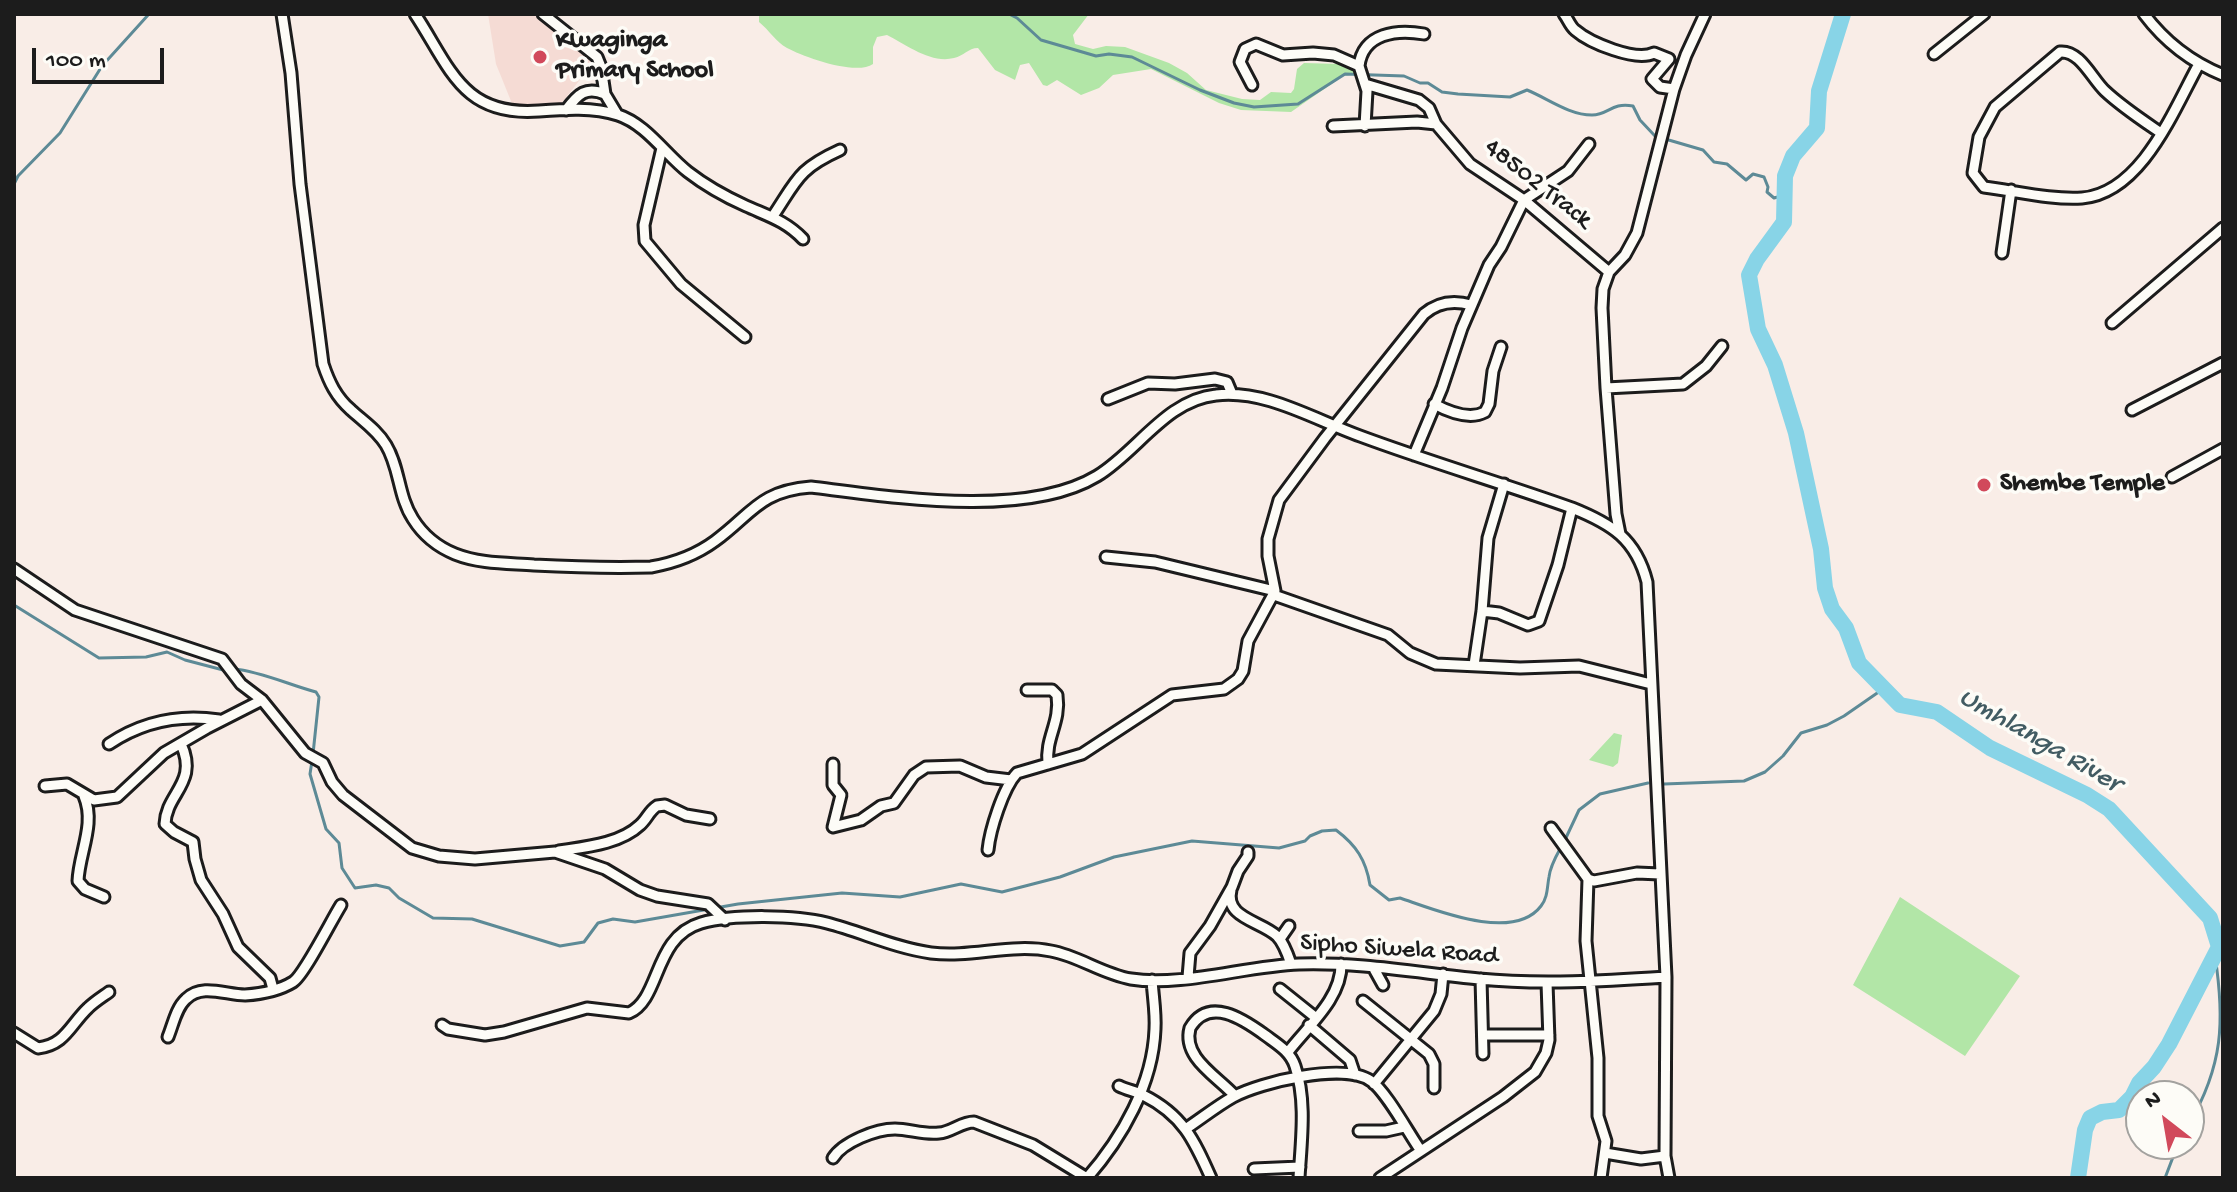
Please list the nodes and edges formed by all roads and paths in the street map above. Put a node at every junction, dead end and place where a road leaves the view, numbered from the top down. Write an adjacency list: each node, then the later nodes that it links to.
1 (282, 14): 40 (street)
2 (415, 14): 17 (street)
3 (543, 14): 16 (street)
4 (1564, 14): 15 (street)
5 (1705, 14): 15 (street)
6 (1984, 14): 9 (street)
7 (2144, 14): 10 (street)
8 (1424, 34): 11 (street)
9 (1934, 54)
10 (2199, 64): 12 (street); 22 (street)
11 (1359, 69): 13 (street); 14 (street)
12 (2223, 75)
13 (1365, 84): 19 (street, 48502 Track); 21 (street)
14 (1252, 85)
15 (1674, 89): 32 (street)
16 (605, 94): 17 (street); 18 (street)
17 (566, 110): 18 (street)
18 (617, 114): 24 (street)
19 (1436, 124): 21 (street); 27 (street, 48502 Track)
20 (1333, 126): 21 (street)
21 (1365, 126)
22 (2161, 133): 26 (street); 26 (street)
23 (1589, 144): 27 (street)
24 (662, 148): 28 (street); 35 (street)
25 (840, 150): 28 (street)
26 (2011, 190): 31 (street)
27 (1524, 200): 32 (street, 48502 Track); 33 (street)
28 (773, 216): 30 (street)
29 (2223, 228): 34 (street)
30 (803, 239)
31 (2002, 253)
32 (1608, 273): 39 (street)
33 (1471, 305): 42 (street); 44 (street)
34 (2112, 323)
35 (745, 337)
36 (1722, 346): 39 (street)
37 (1501, 347): 42 (street)
38 (2223, 363): 43 (street)
39 (1606, 388): 50 (street)
40 (1232, 394): 41 (street); 44 (street)
41 (1108, 399)
42 (1434, 404): 46 (street)
43 (2132, 410)
44 (1334, 426): 46 (street); 53 (street)
45 (2223, 449): 47 (street)
46 (1414, 455): 48 (street)
47 (2172, 477)
48 (1504, 484): 49 (street); 54 (street)
49 (1572, 508): 50 (street); 54 (street)
50 (1620, 534): 56 (street)
51 (1106, 557): 53 (street)
52 (14, 569): 58 (street)
53 (1274, 593): 55 (street); 63 (street)
54 (1482, 611): 55 (street)
55 (1474, 665): 56 (street)
56 (1651, 684): 72 (street)
57 (1027, 690): 63 (street)
58 (262, 700): 59 (street); 70 (street)
59 (222, 720): 60 (street); 61 (street)
60 (109, 744)
61 (181, 744): 66 (street); 91 (street)
62 (833, 764): 64 (street)
63 (1048, 764): 64 (street)
64 (1011, 780): 69 (street)
65 (45, 786): 66 (street)
66 (84, 796): 75 (street)
67 (710, 819): 70 (street)
68 (1551, 828): 73 (street)
69 (988, 850)
70 (555, 852): 77 (street)
71 (1248, 852): 74 (street)
72 (1660, 874): 73 (street); 85 (street)
73 (1588, 879): 88 (street)
74 (1232, 887): 79 (street); 84 (street)
75 (104, 897)
76 (341, 905): 91 (street)
77 (722, 917): 87 (street, Sipho Siwela Road); 96 (street, Sipho Siwela Road)
78 (1289, 926): 79 (street)
79 (1280, 939): 80 (street)
80 (1291, 964): 81 (street, Sipho Siwela Road); 84 (street, Sipho Siwela Road)
81 (1341, 964): 82 (street, Sipho Siwela Road); 95 (street)
82 (1373, 967): 83 (street, Sipho Siwela Road); 90 (street)
83 (1443, 974): 86 (street, Sipho Siwela Road); 101 (street)
84 (1188, 977): 87 (street, Sipho Siwela Road)
85 (1666, 977): 88 (street, Sipho Siwela Road); 116 (street)
86 (1481, 979): 89 (street, Sipho Siwela Road); 98 (street)
87 (1152, 980): 109 (street)
88 (1589, 981): 89 (street, Sipho Siwela Road); 115 (street)
89 (1547, 983): 99 (street)
90 (1383, 985)
91 (273, 989): 100 (street)
92 (1280, 989): 95 (street)
93 (109, 992): 97 (street)
94 (1363, 1001): 101 (street)
95 (1312, 1021): 102 (street); 104 (street)
96 (442, 1025)
97 (14, 1033)
98 (1483, 1035): 99 (street); 103 (street)
99 (1549, 1035): 114 (street)
100 (168, 1037)
101 (1411, 1040): 106 (street); 108 (street)
102 (1288, 1052): 105 (street); 110 (street)
103 (1483, 1054)
104 (1355, 1075): 105 (street); 106 (street)
105 (1298, 1078): 110 (street); 118 (street)
106 (1374, 1084): 111 (street)
107 (1119, 1086): 109 (street)
108 (1434, 1088)
109 (1141, 1094): 112 (street); 120 (street)
110 (1235, 1096): 112 (street)
111 (1404, 1127): 113 (street); 114 (street)
112 (1187, 1128): 121 (street)
113 (1359, 1131)
114 (1421, 1151): 123 (street)
115 (1605, 1153): 116 (street); 124 (street)
116 (1665, 1156): 125 (street)
117 (833, 1158): 120 (street)
118 (1300, 1167): 119 (street); 122 (street)
119 (1254, 1169)
120 (1087, 1178)
121 (1211, 1178)
122 (1299, 1178)
123 (1380, 1178)
124 (1601, 1178)
125 (1669, 1178)

